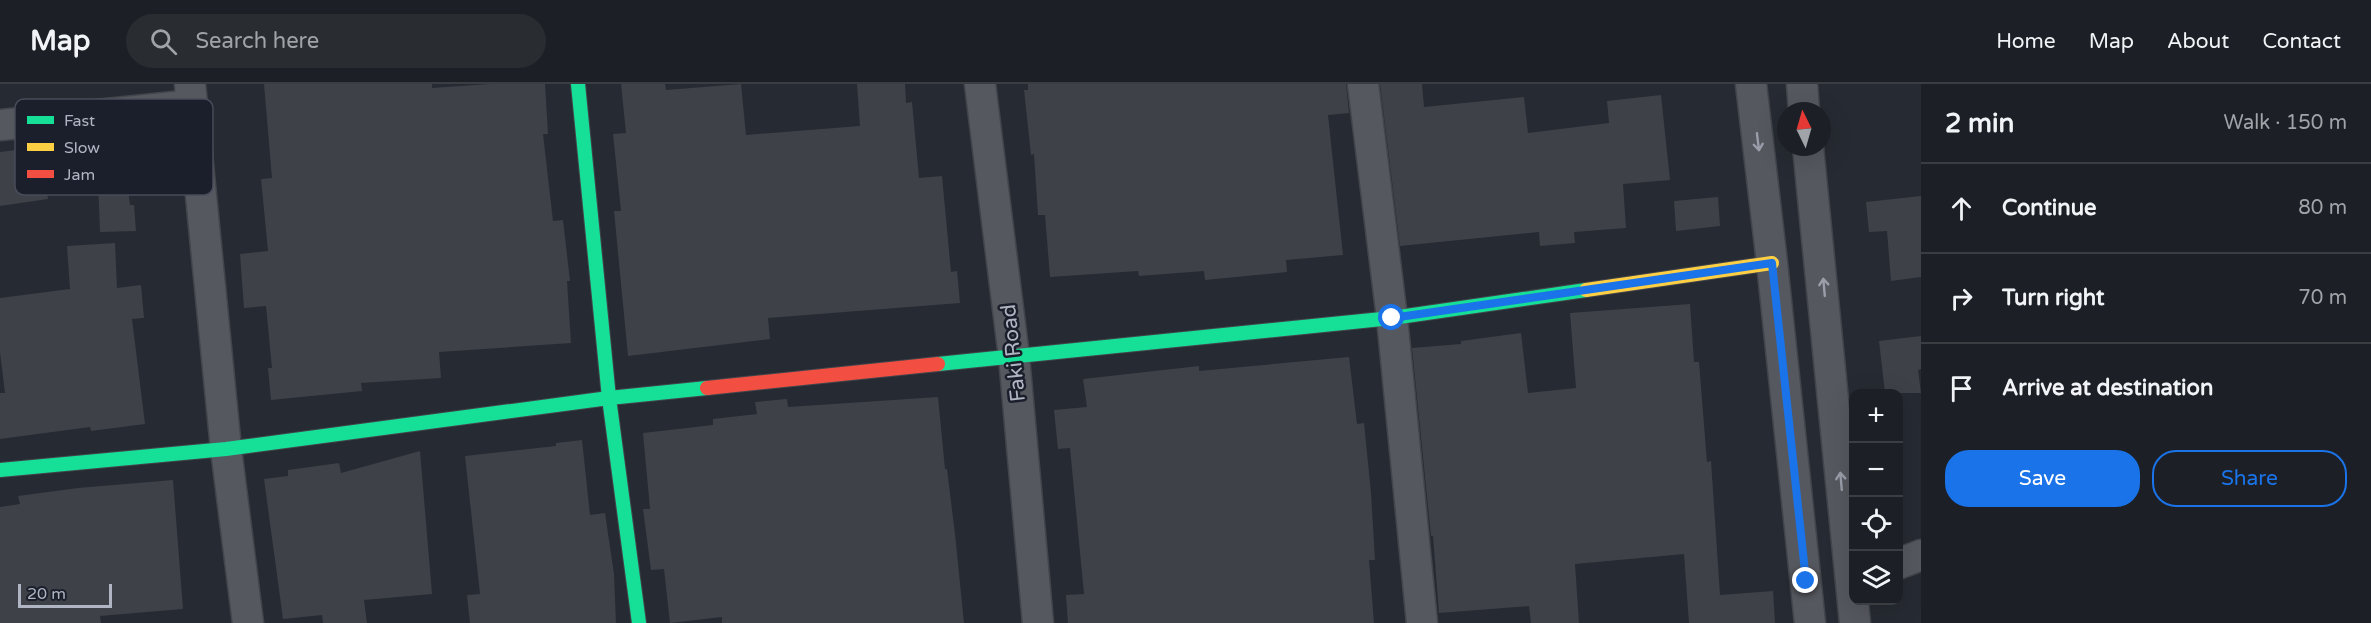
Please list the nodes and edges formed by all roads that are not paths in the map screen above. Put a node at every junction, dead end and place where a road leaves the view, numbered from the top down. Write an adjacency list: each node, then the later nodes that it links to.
1 (578, 84): 16 (street)
2 (980, 84): 15 (street, Faki Road)
3 (1364, 84): 14 (street)
4 (1751, 84): 13 (street, one-way to 13)
5 (1802, 84): 8 (street)
6 (192, 95): 7 (street)
7 (166, 99)
8 (1803, 102)
9 (15, 123): 10 (street)
10 (0, 125)
11 (1809, 156): 19 (street, one-way to 11)
12 (202, 195): 17 (street)
13 (1772, 263): 14 (street); 27 (street)
14 (1392, 318): 15 (street); 26 (street)
15 (1014, 357): 16 (street); 25 (street, Faki Road)
16 (609, 399): 17 (street); 24 (street)
17 (226, 449): 18 (street); 23 (street)
18 (0, 470)
19 (1849, 553)
20 (1921, 555): 21 (street)
21 (1903, 562)
22 (1854, 605): 28 (street)
23 (248, 623)
24 (639, 623)
25 (1038, 623)
26 (1422, 623)
27 (1810, 623)
28 (1855, 623)

